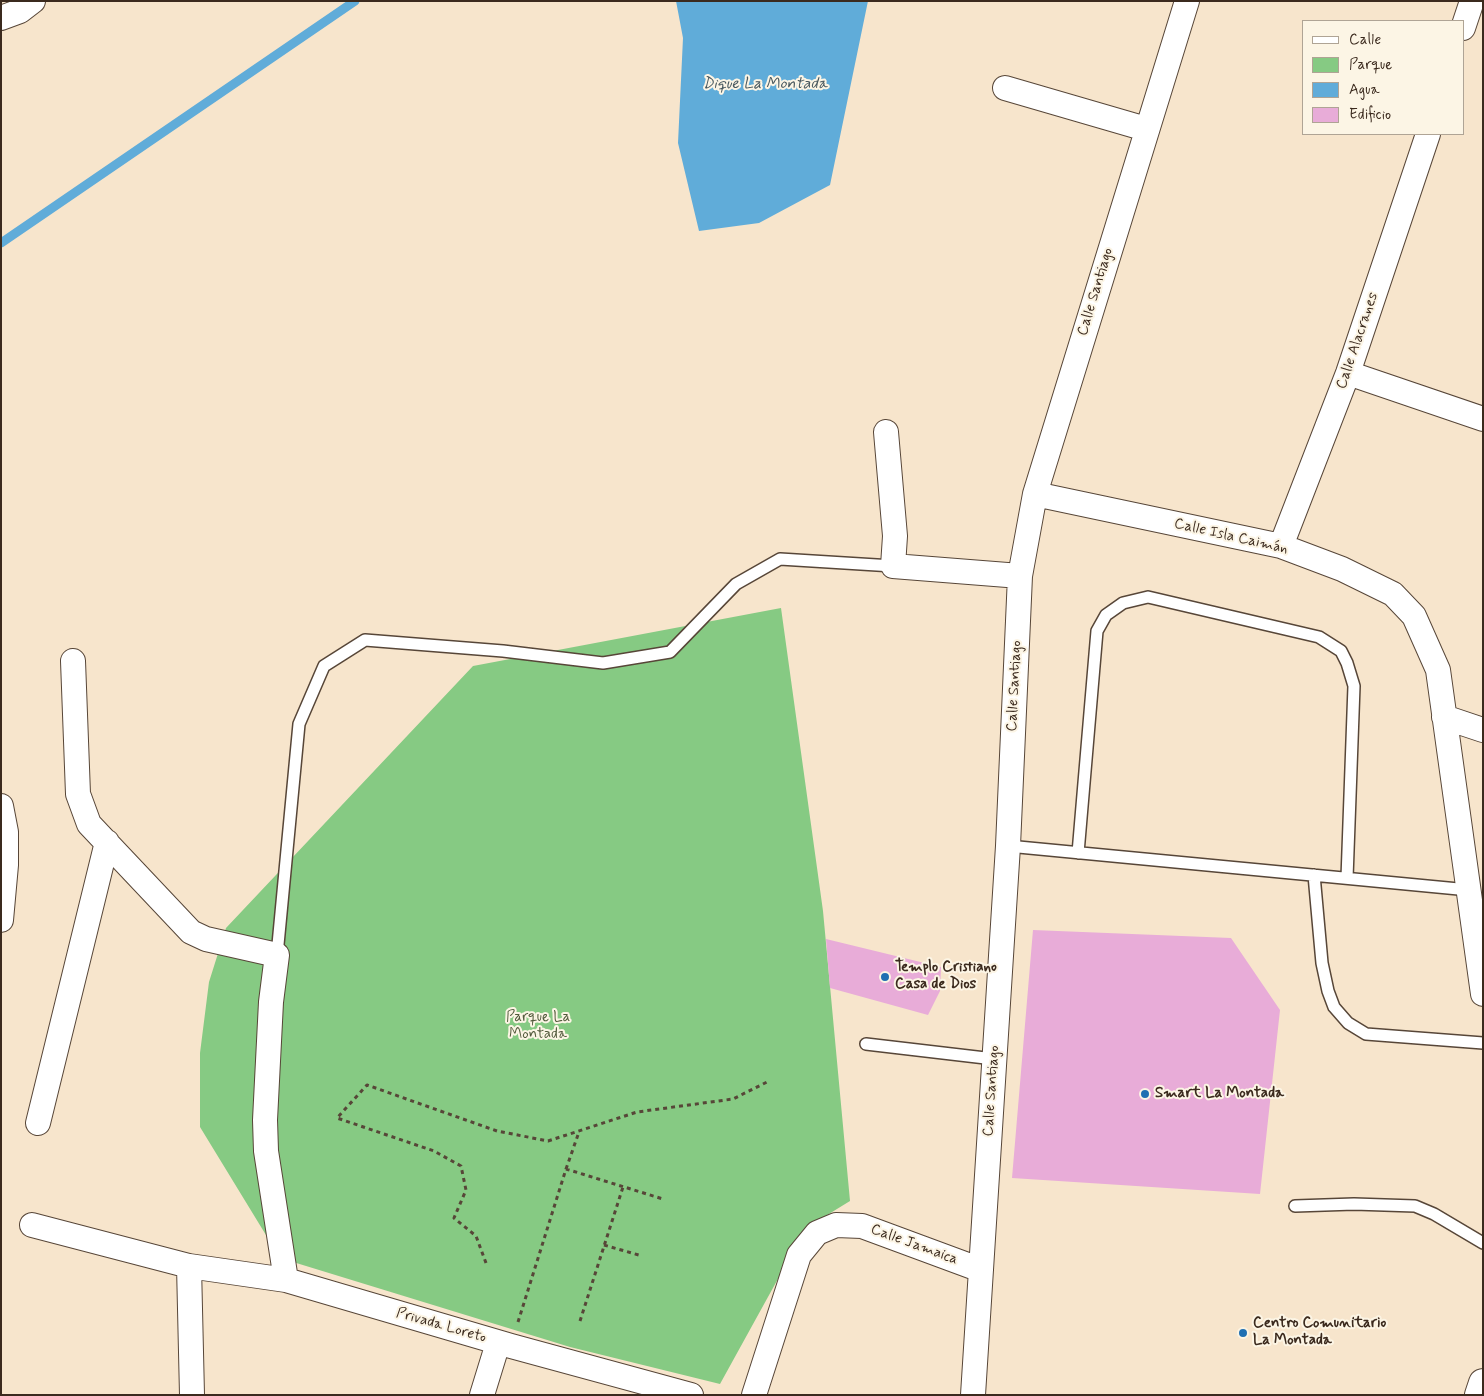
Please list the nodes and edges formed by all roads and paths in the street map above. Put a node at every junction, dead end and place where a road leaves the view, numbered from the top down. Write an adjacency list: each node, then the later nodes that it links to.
1 (33, 1): 4 (street)
2 (1187, 1): 7 (street, Calle Santiago)
3 (1472, 1): 5 (street)
4 (1, 18)
5 (1464, 25)
6 (1005, 88): 7 (street)
7 (1146, 129): 12 (street, Calle Santiago)
8 (1428, 135): 9 (street, Calle Alacranes)
9 (1348, 373): 10 (street); 13 (street, Calle Alacranes)
10 (1483, 419)
11 (886, 432): 14 (street)
12 (1035, 494): 13 (street, Calle Isla Caimán); 15 (street, Calle Santiago)
13 (1281, 546): 17 (street, Calle Isla Caimán)
14 (893, 566): 15 (street); 27 (lane)
15 (1020, 576): 21 (street, Calle Santiago)
16 (73, 661): 20 (street)
17 (1444, 717): 18 (street); 25 (street, Calle Isla Caimán)
18 (1483, 730)
19 (1, 806): 26 (street)
20 (106, 842): 27 (street); 33 (street)
21 (1008, 846): 22 (lane); 31 (street, Calle Santiago)
22 (1078, 853): 23 (lane); 24 (lane)
23 (1314, 875): 24 (lane); 30 (lane)
24 (1348, 878): 25 (lane)
25 (1476, 896): 28 (street)
26 (1, 920)
27 (277, 955): 46 (street)
28 (1483, 994)
29 (866, 1044): 31 (lane)
30 (1483, 1044)
31 (994, 1059): 45 (street, Calle Santiago)
32 (767, 1082): 34 (path)
33 (38, 1123)
34 (579, 1131): 35 (path); 43 (path)
35 (566, 1169): 36 (path); 48 (path)
36 (623, 1187): 37 (path); 41 (path)
37 (663, 1199)
38 (1295, 1206): 40 (lane)
39 (32, 1225): 44 (street, Privada Loreto)
40 (1483, 1244)
41 (604, 1245): 42 (path); 47 (path)
42 (642, 1256)
43 (486, 1263)
44 (189, 1266): 46 (street, Privada Loreto); 49 (street)
45 (981, 1270): 52 (street, Calle Jamaica); 53 (street, Calle Santiago)
46 (286, 1280): 48 (street, Privada Loreto)
47 (580, 1321)
48 (504, 1344): 50 (street); 51 (street, Privada Loreto)
49 (192, 1395)
50 (482, 1395)
51 (691, 1395)
52 (754, 1395)
53 (973, 1395)

